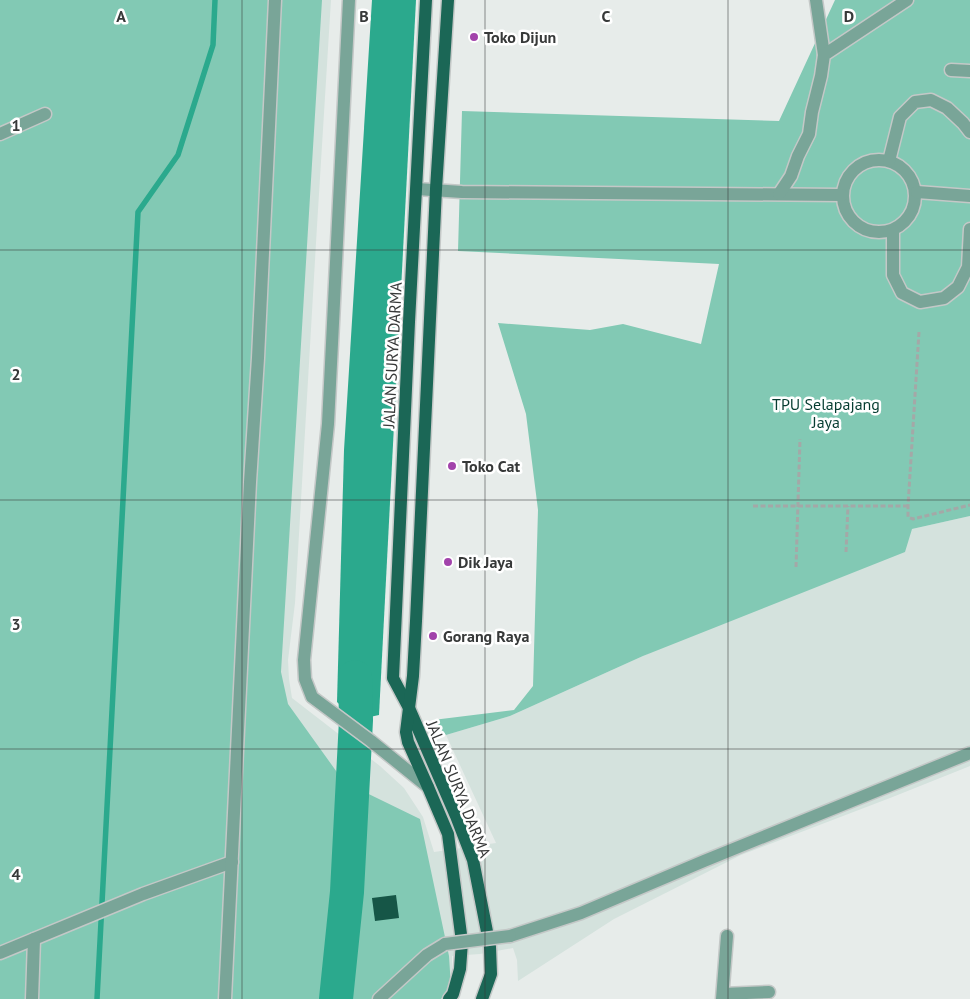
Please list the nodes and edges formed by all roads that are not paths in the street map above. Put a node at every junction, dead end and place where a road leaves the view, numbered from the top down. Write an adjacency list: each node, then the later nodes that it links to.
1 (276, 0): 25 (street)
2 (349, 0): 24 (street)
3 (426, 0): 14 (main road, JALAN SURYA DARMA)
4 (448, 0): 15 (main road, JALAN SURYA DARMA)
5 (816, 0): 7 (street)
6 (907, 0): 7 (street)
7 (824, 55): 17 (street)
8 (951, 70): 9 (street)
9 (970, 71)
10 (45, 114): 12 (street)
11 (970, 132): 13 (street)
12 (0, 134)
13 (888, 160): 16 (street); 18 (street)
14 (417, 189): 15 (street); 22 (main road, JALAN SURYA DARMA)
15 (436, 189): 17 (street); 22 (main road, JALAN SURYA DARMA)
16 (916, 192): 19 (street); 21 (street)
17 (779, 194): 18 (street)
18 (842, 195): 21 (street)
19 (970, 196)
20 (970, 229): 21 (street)
21 (893, 231)
22 (409, 708): 24 (main road); 35 (main road, JALAN SURYA DARMA)
23 (970, 753): 33 (street, bridge)
24 (428, 787): 34 (main road)
25 (232, 862): 27 (street); 32 (street)
26 (727, 936): 30 (street)
27 (34, 939): 28 (street); 31 (street)
28 (0, 952)
29 (769, 992): 30 (street)
30 (722, 996)
31 (32, 999)
32 (225, 999)
33 (379, 999)
34 (449, 999)
35 (482, 999)

